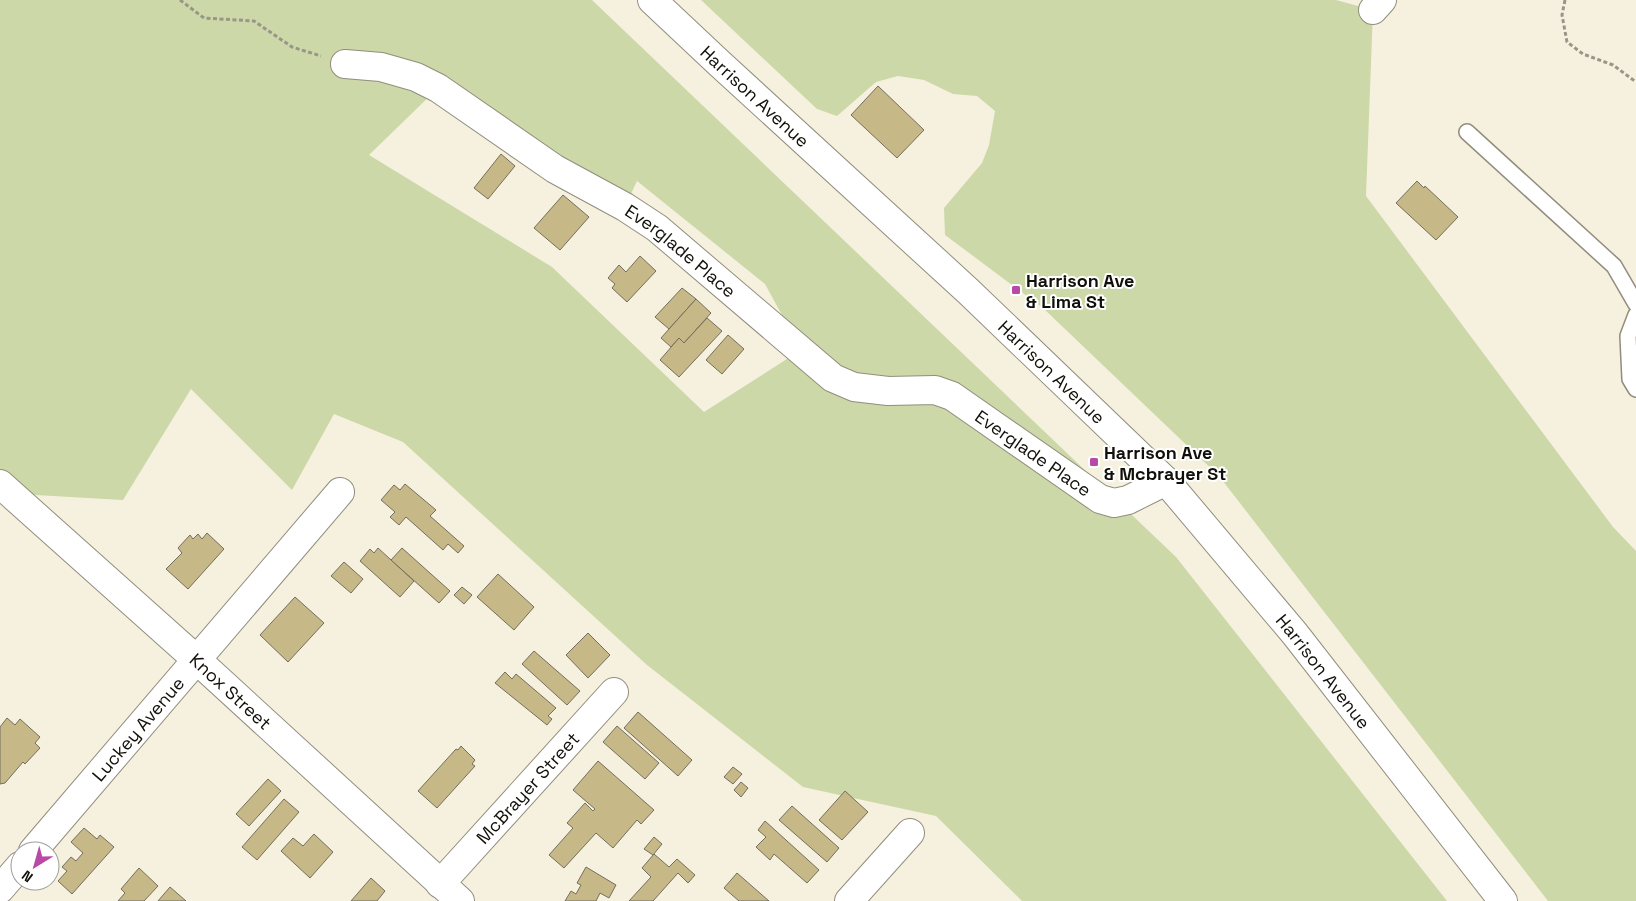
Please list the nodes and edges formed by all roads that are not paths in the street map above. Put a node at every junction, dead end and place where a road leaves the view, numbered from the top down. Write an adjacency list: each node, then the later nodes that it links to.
1 (652, 0): 7 (street, Harrison Avenue)
2 (345, 64): 7 (street, Everglade Place)
3 (1466, 132): 4 (lane)
4 (1636, 304)
5 (1636, 315): 6 (lane)
6 (1636, 389)
7 (1166, 481): 18 (street, Harrison Avenue)
8 (0, 484): 10 (street, Knox Street)
9 (340, 492): 10 (street, Luckey Avenue)
10 (197, 660): 13 (street, Luckey Avenue); 16 (street, Knox Street)
11 (614, 692): 16 (street, McBrayer Street)
12 (910, 833): 17 (street)
13 (42, 841)
14 (10, 878): 15 (street)
15 (0, 889)
16 (450, 893)
17 (848, 901)
18 (1503, 901)

